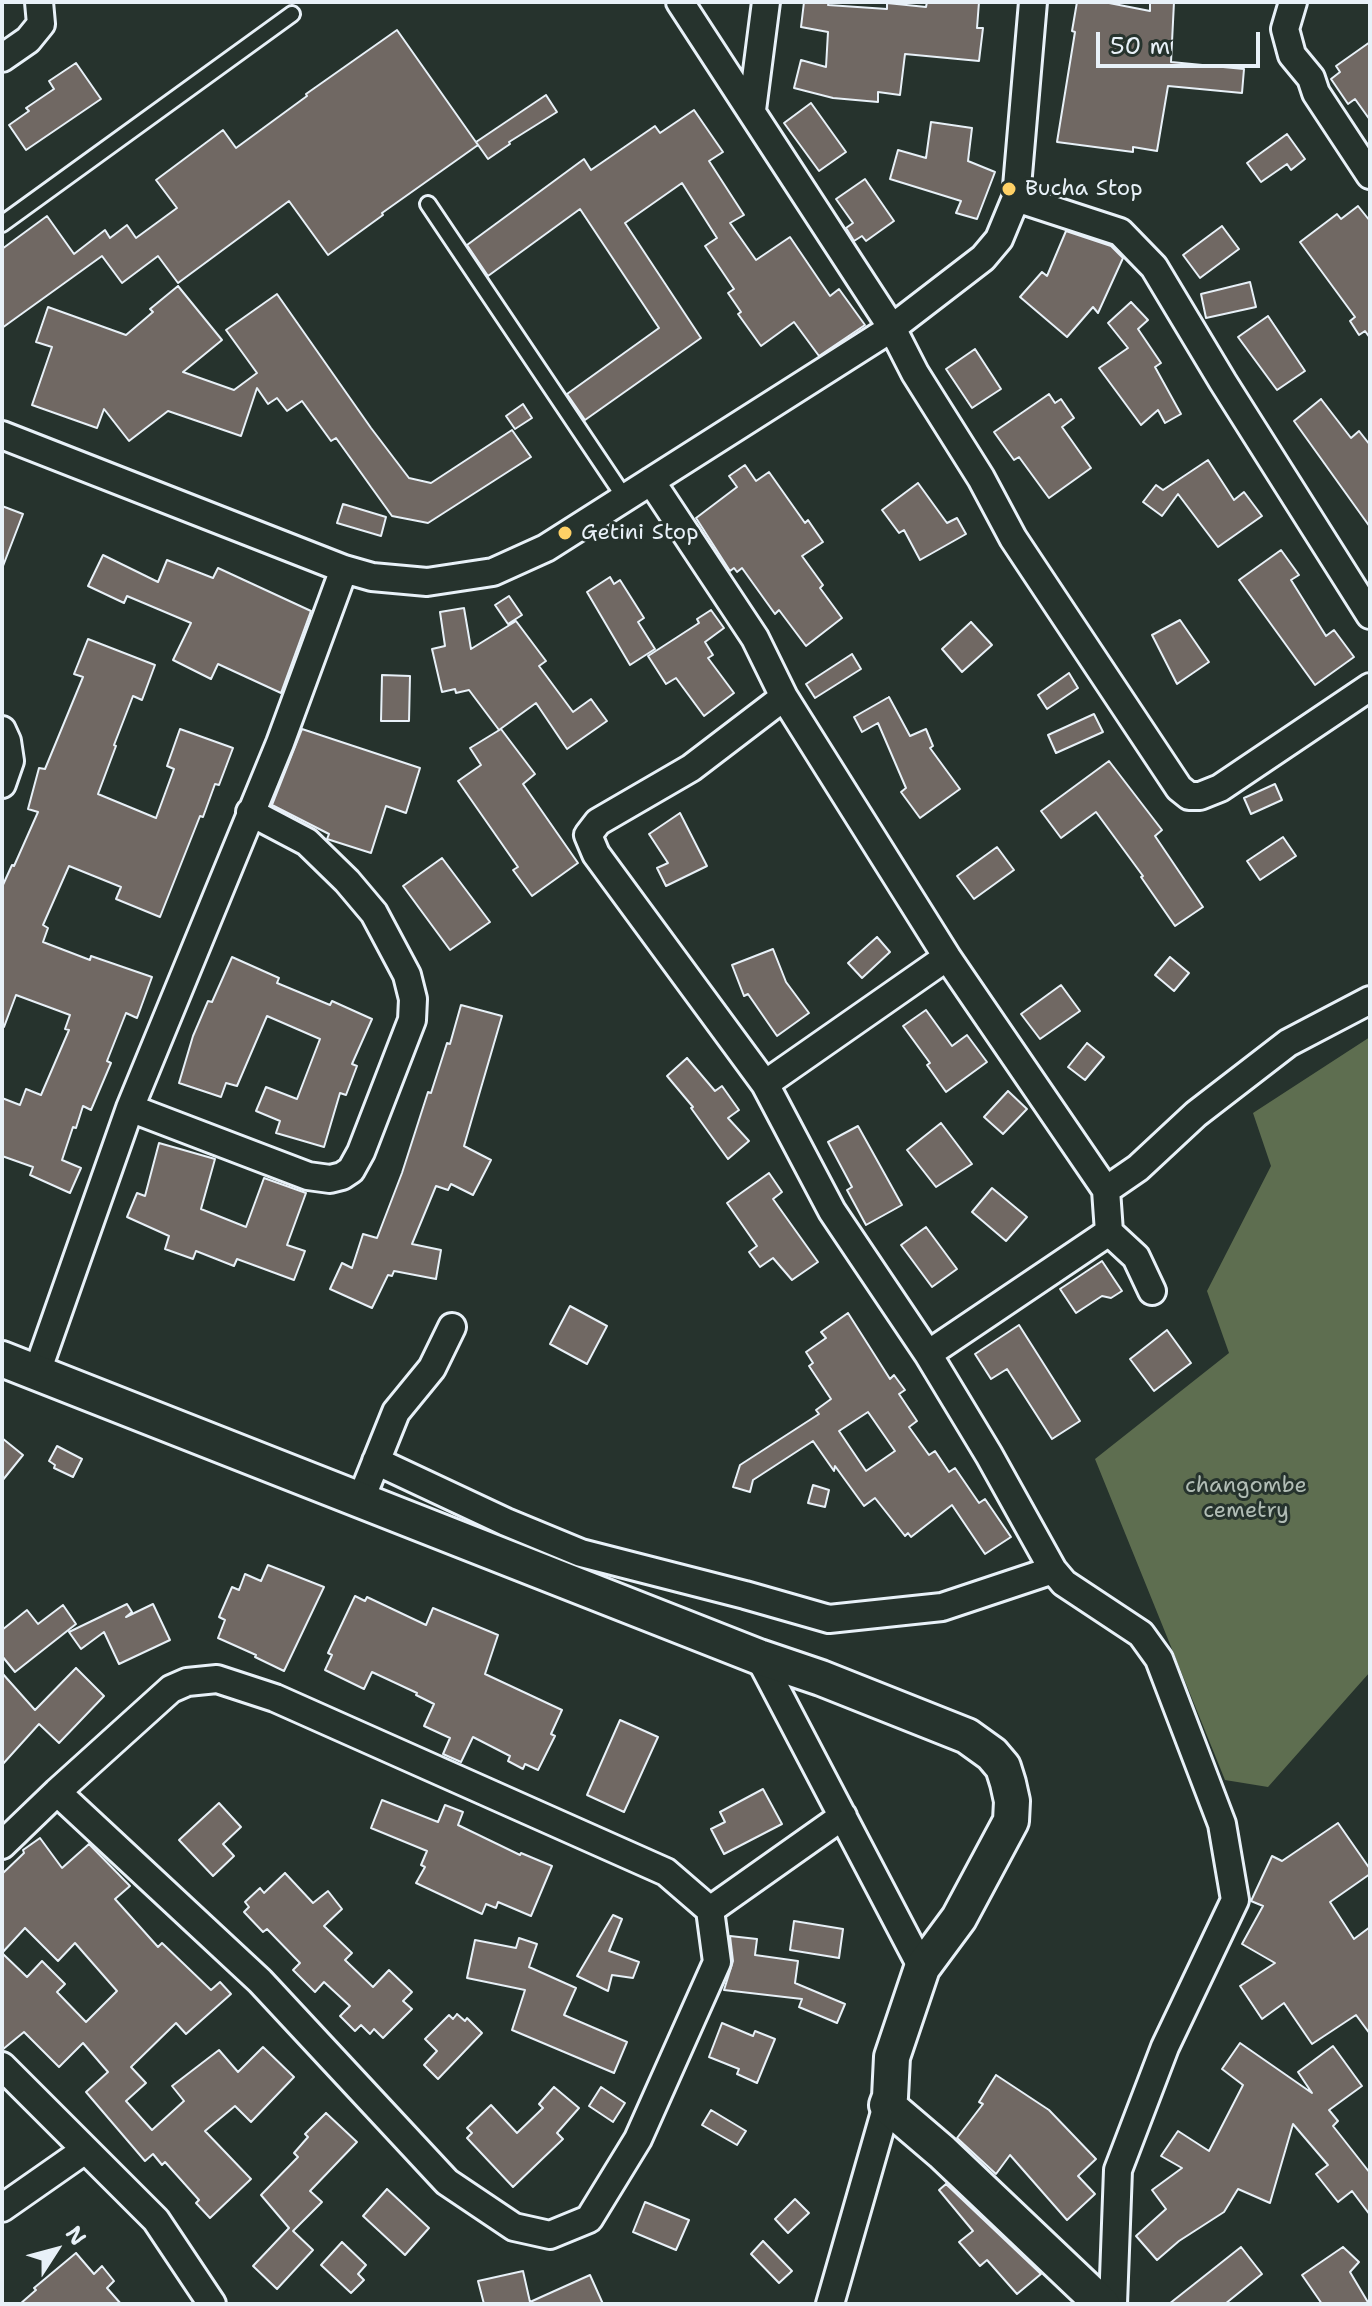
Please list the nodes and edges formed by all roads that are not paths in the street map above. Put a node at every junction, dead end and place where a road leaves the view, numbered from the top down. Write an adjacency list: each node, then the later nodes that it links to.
1 (39, 2): 7 (street)
2 (680, 2): 8 (street)
3 (766, 2): 8 (street)
4 (1033, 2): 10 (street)
5 (1293, 2): 9 (street)
6 (292, 14): 12 (lane)
7 (2, 58)
8 (752, 110): 13 (street)
9 (1370, 175)
10 (1016, 198): 13 (street); 18 (street)
11 (428, 204): 16 (lane)
12 (2, 224)
13 (892, 328): 15 (street); 19 (street)
14 (2, 435): 17 (street)
15 (651, 481): 16 (street); 20 (street)
16 (625, 498): 17 (street)
17 (344, 569): 23 (street)
18 (1370, 615)
19 (1370, 687)
20 (784, 697): 24 (street); 26 (street)
21 (2, 730): 22 (street)
22 (2, 784)
23 (250, 812): 27 (street); 27 (street)
24 (947, 957): 26 (street); 28 (street)
25 (1370, 1000): 28 (street)
26 (765, 1084): 32 (street)
27 (130, 1108): 34 (street)
28 (1106, 1190): 29 (street)
29 (1109, 1232): 30 (street); 32 (street)
30 (1152, 1291)
31 (452, 1327): 35 (street)
32 (928, 1354): 37 (street)
33 (2, 1359): 34 (street)
34 (37, 1372): 36 (street)
35 (376, 1461): 36 (street); 37 (street)
36 (361, 1499): 38 (street)
37 (1053, 1570): 51 (street)
38 (759, 1657): 40 (street); 43 (street)
39 (57, 1792): 41 (street); 42 (street); 42 (street)
40 (843, 1816): 42 (street); 43 (street)
41 (2, 1845)
42 (710, 1910)
43 (922, 1968): 45 (street)
44 (2, 2066): 46 (street)
45 (887, 2105): 49 (street); 50 (street)
46 (85, 2150): 47 (street); 48 (street)
47 (2, 2208)
48 (212, 2304)
49 (830, 2304)
50 (1102, 2304)
51 (1113, 2304)

